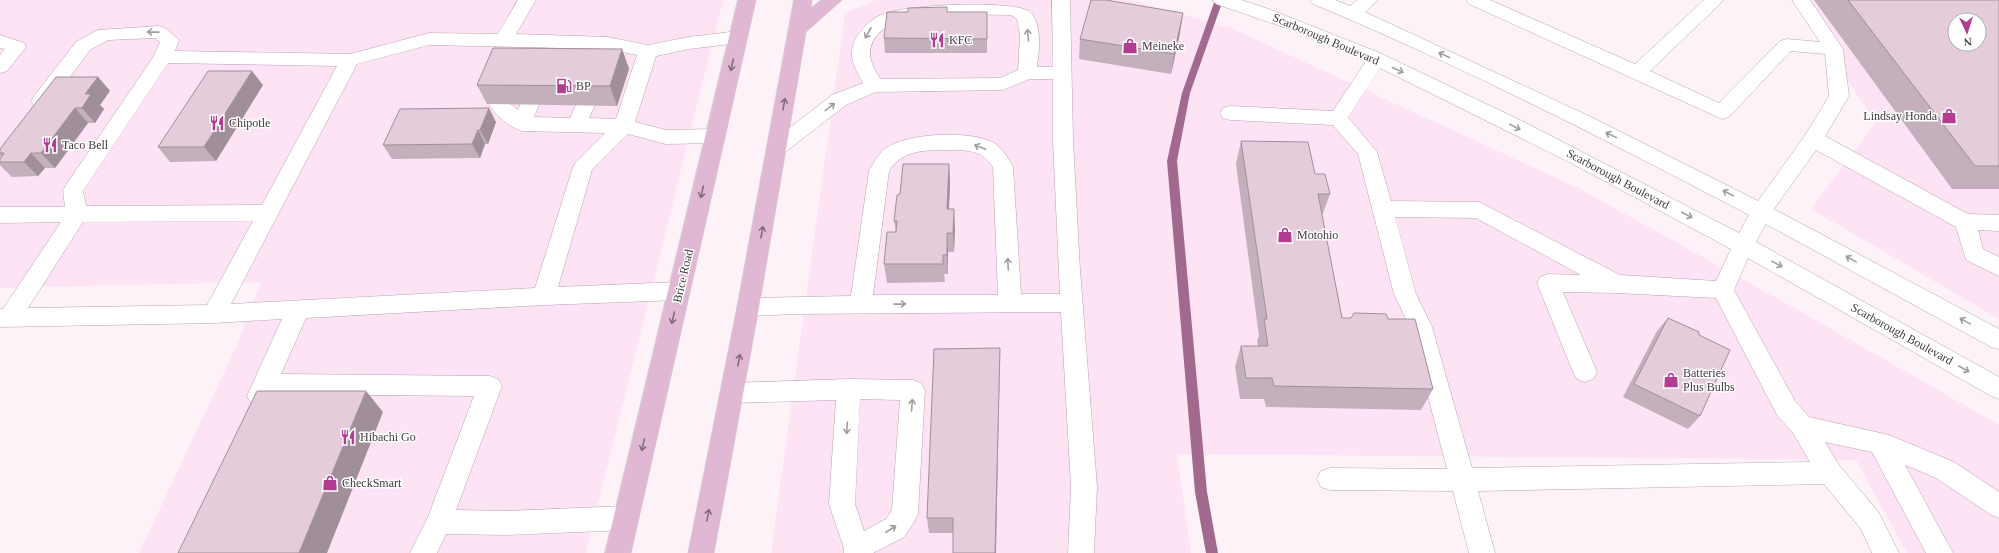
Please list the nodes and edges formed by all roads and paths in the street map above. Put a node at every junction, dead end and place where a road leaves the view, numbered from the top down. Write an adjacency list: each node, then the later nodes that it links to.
1 (527, 0): 15 (street)
2 (747, 0): 14 (main road, Brice Road)
3 (803, 0): 13 (main road)
4 (833, 0): 13 (main road)
5 (1061, 0): 30 (street)
6 (1222, 0): 24 (street, Scarborough Boulevard)
7 (1319, 0): 12 (street)
8 (1369, 0): 12 (street)
9 (1475, 0): 31 (street)
10 (1715, 0): 31 (street)
11 (1801, 0): 20 (street)
12 (1352, 13): 46 (street, one-way to 12)
13 (797, 31): 44 (main road, one-way to 13)
14 (738, 37): 21 (street); 42 (main road, Brice Road, one-way to 42)
15 (504, 40): 16 (street); 23 (street)
16 (525, 40): 18 (street); 25 (street)
17 (0, 41): 28 (street)
18 (552, 42): 19 (street); 26 (street)
19 (607, 43): 21 (street); 27 (street)
20 (1834, 49): 31 (street); 43 (street)
21 (648, 51): 41 (street)
22 (163, 57): 23 (street); 37 (street, one-way to 37); 49 (street)
23 (350, 60): 47 (street)
24 (1376, 60): 38 (street); 52 (street, Scarborough Boulevard, one-way to 52)
25 (516, 61)
26 (544, 62)
27 (600, 62)
28 (0, 67)
29 (1027, 73): 30 (street); 32 (street); 32 (street, one-way to 32)
30 (1061, 73): 59 (street)
31 (1637, 73)
32 (874, 86): 44 (street, one-way to 32)
33 (499, 105): 39 (street)
34 (528, 105): 39 (street)
35 (585, 105): 40 (street)
36 (1230, 113): 38 (street)
37 (29, 115)
38 (1338, 118): 45 (street)
39 (522, 124): 40 (street)
40 (577, 125): 41 (street)
41 (624, 126): 42 (street); 57 (street)
42 (715, 136): 56 (main road, Brice Road, one-way to 56)
43 (1814, 138): 46 (street); 50 (street)
44 (777, 148): 61 (main road, one-way to 44)
45 (1382, 209): 54 (street); 76 (street)
46 (1762, 211): 52 (street); 65 (street, one-way to 46)
47 (269, 214): 49 (street); 63 (street)
48 (0, 215): 49 (street)
49 (77, 215): 64 (street)
50 (1965, 222): 51 (street); 53 (street)
51 (1999, 223)
52 (1743, 246): 55 (street); 68 (street, Scarborough Boulevard, one-way to 68)
53 (1999, 267)
54 (1617, 284): 55 (street); 66 (street)
55 (1723, 290): 72 (street)
56 (679, 292): 57 (street); 78 (main road, Brice Road, one-way to 78)
57 (544, 296): 62 (street)
58 (1010, 303): 59 (street); 60 (street, one-way to 58); 60 (street, one-way to 60)
59 (1072, 303): 84 (street)
60 (861, 305): 61 (street)
61 (748, 307): 70 (main road, one-way to 61)
62 (298, 310): 63 (street); 67 (street)
63 (214, 314): 64 (street)
64 (4, 318)
65 (1999, 340)
66 (1585, 372)
67 (264, 384): 71 (street); 79 (street)
68 (1999, 389)
69 (849, 390): 70 (street); 80 (street, one-way to 80); 80 (street, one-way to 69)
70 (732, 393): 83 (main road, one-way to 70)
71 (248, 419)
72 (1802, 426): 73 (street); 74 (street)
73 (1880, 443): 77 (street); 87 (street)
74 (1830, 473): 76 (street); 86 (street)
75 (1330, 479): 76 (street)
76 (1462, 480): 85 (street)
77 (1999, 506)
78 (626, 518): 79 (street); 82 (main road, Brice Road)
79 (440, 522): 81 (street)
80 (857, 550)
81 (423, 553)
82 (618, 553)
83 (701, 553)
84 (1081, 553)
85 (1482, 553)
86 (1886, 553)
87 (1940, 553)

